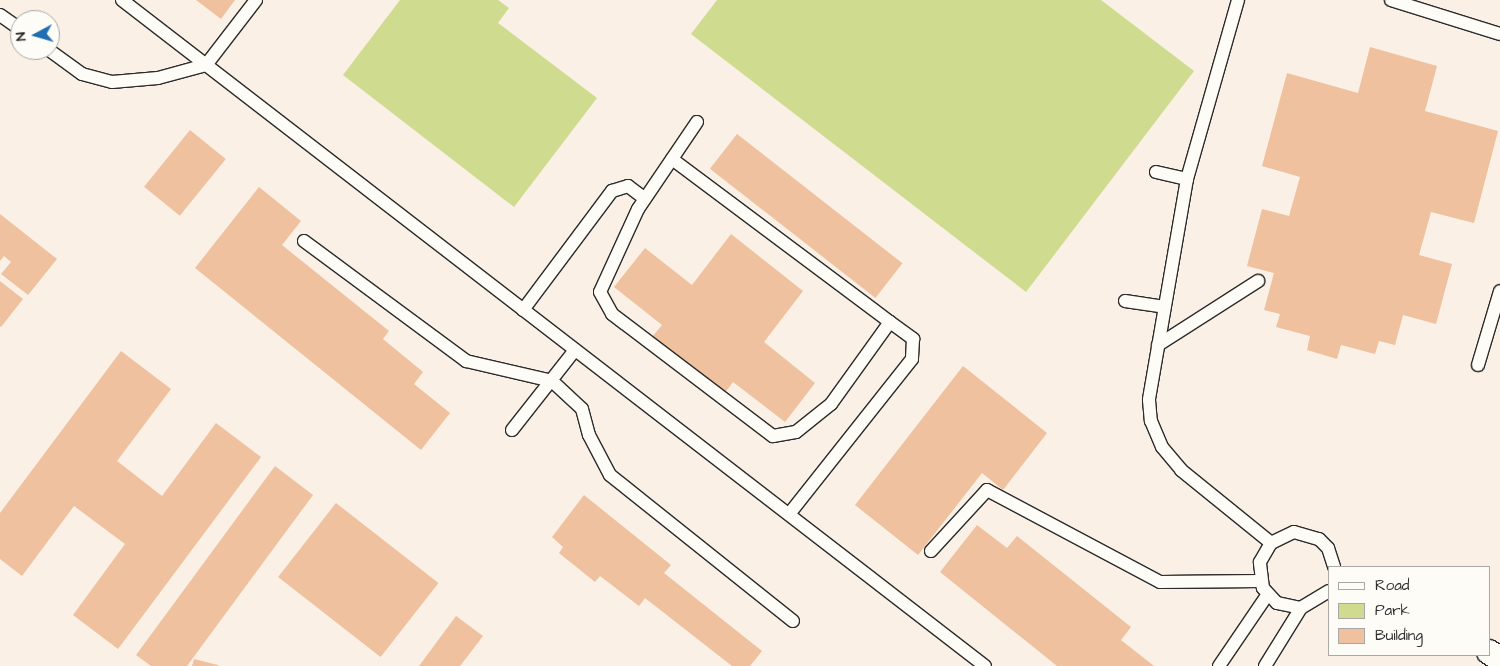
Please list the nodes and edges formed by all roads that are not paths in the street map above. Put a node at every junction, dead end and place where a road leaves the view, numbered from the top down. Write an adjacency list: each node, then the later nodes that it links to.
1 (122, 0): 7 (lane)
2 (256, 0): 7 (lane)
3 (1238, 0): 11 (lane)
4 (1391, 0): 5 (lane)
5 (1500, 34)
6 (60, 58): 7 (lane)
7 (206, 65): 18 (lane)
8 (697, 122): 9 (lane)
9 (672, 159): 12 (lane); 19 (lane)
10 (1156, 172): 11 (lane)
11 (1187, 179): 17 (lane)
12 (645, 199): 18 (lane); 19 (lane)
13 (304, 241): 23 (lane)
14 (1258, 281): 20 (lane)
15 (1500, 291): 22 (lane)
16 (1125, 301): 17 (lane)
17 (1165, 307): 20 (lane)
18 (523, 310): 21 (lane)
19 (890, 322): 25 (lane)
20 (1158, 345): 26 (lane)
21 (575, 350): 23 (lane); 25 (lane)
22 (1478, 365)
23 (552, 380): 24 (lane); 33 (lane)
24 (512, 430)
25 (789, 514): 34 (lane)
26 (1271, 543): 28 (lane); 29 (lane)
27 (931, 550): 29 (lane)
28 (1334, 566)
29 (1261, 581): 31 (lane)
30 (1328, 592): 32 (lane)
31 (1268, 594): 32 (lane); 35 (lane)
32 (1301, 608): 36 (lane)
33 (793, 622)
34 (985, 666)
35 (1219, 666)
36 (1266, 666)

